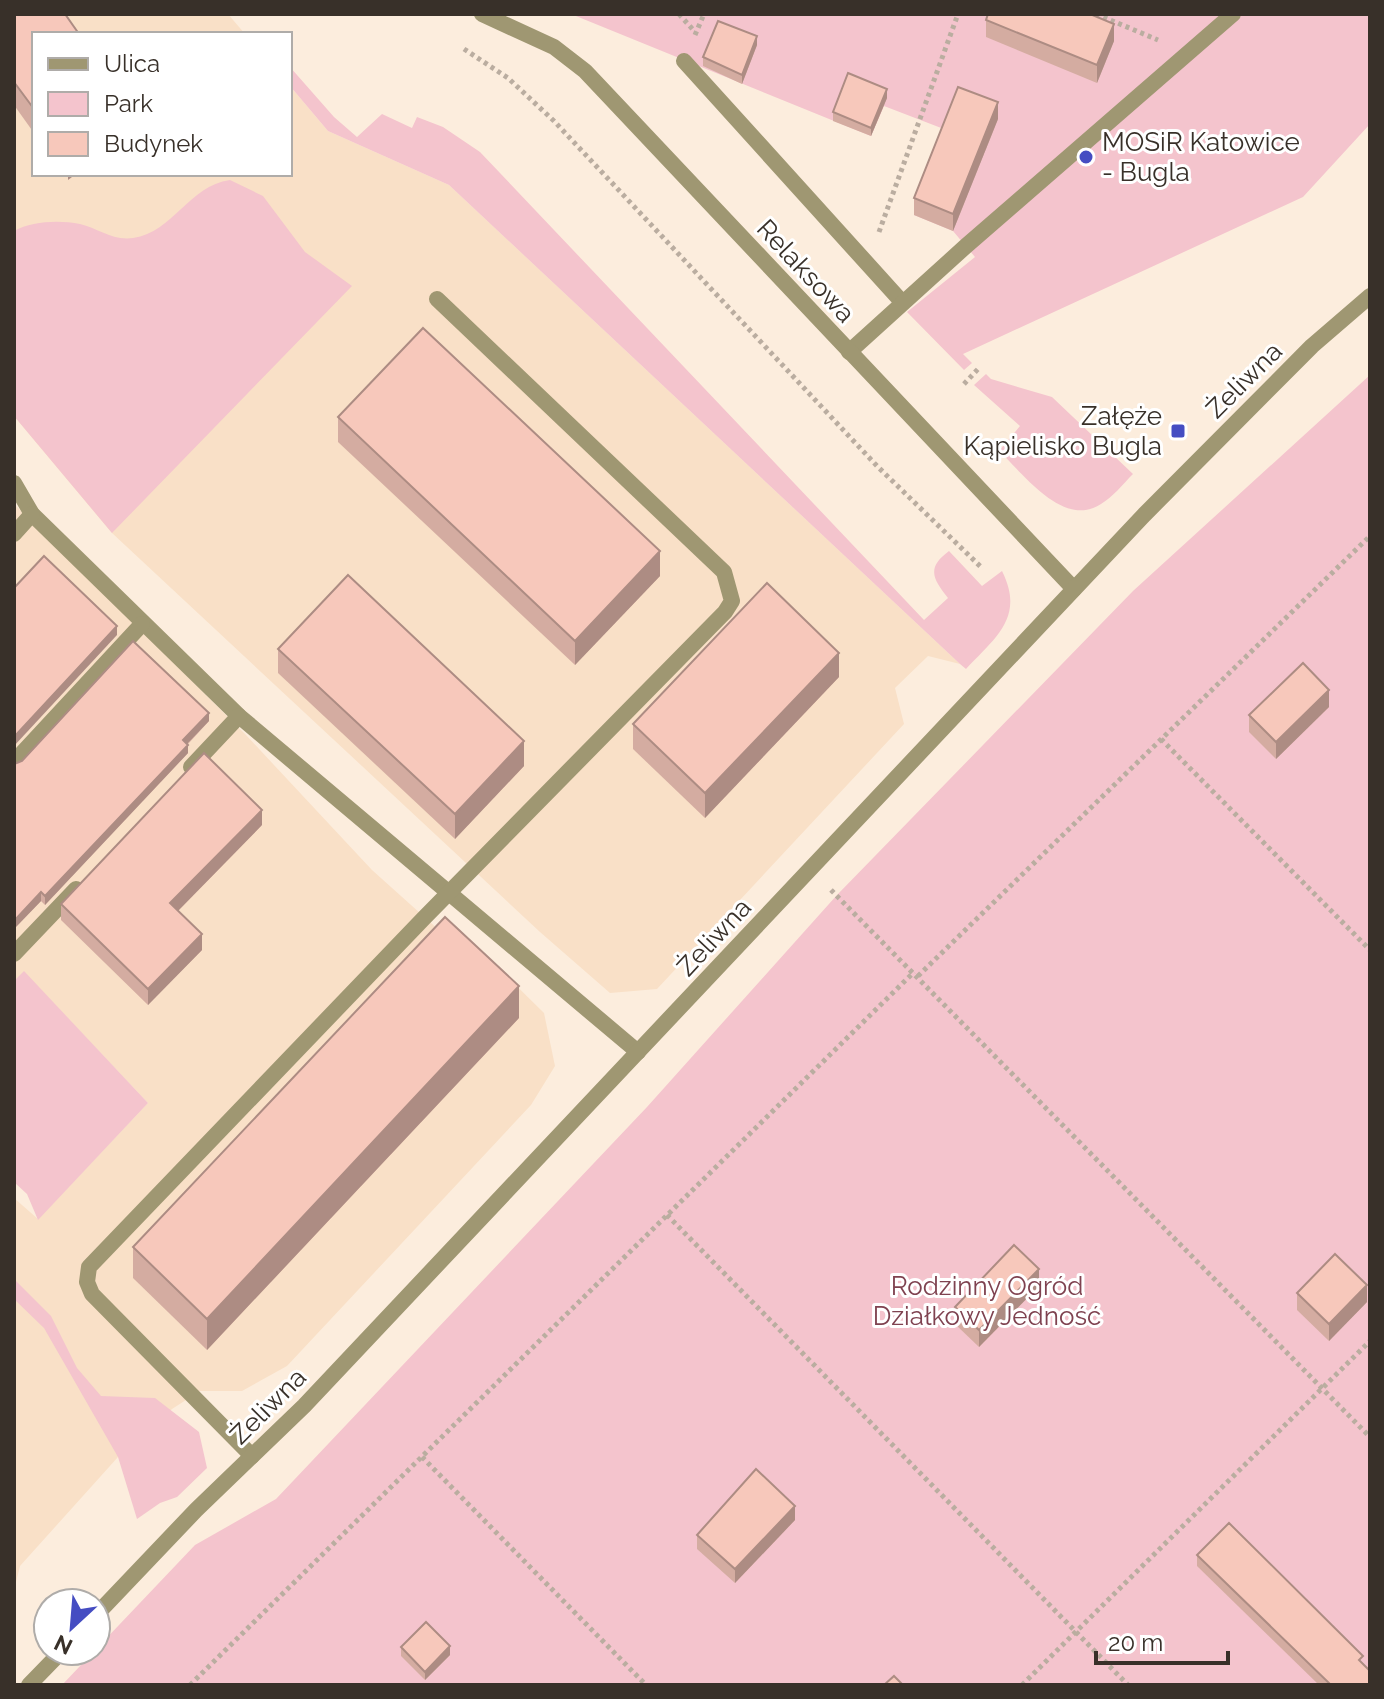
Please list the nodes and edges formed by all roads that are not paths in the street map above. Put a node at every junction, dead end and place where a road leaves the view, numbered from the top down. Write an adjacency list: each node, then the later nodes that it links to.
1 (482, 14): 7 (street, Relaksowa)
2 (1233, 14): 6 (street)
3 (684, 61): 6 (street)
4 (1370, 296): 11 (street, Żeliwna)
5 (437, 299): 17 (street)
6 (902, 302): 7 (street)
7 (849, 352): 11 (street, Relaksowa)
8 (16, 489): 9 (street)
9 (32, 514): 10 (street); 12 (street)
10 (14, 534)
11 (1074, 589): 19 (street, Żeliwna)
12 (142, 624): 13 (street); 14 (street)
13 (239, 716): 15 (street); 17 (street)
14 (14, 762)
15 (175, 784)
16 (89, 875): 18 (street)
17 (450, 894): 19 (street); 20 (street)
18 (14, 954)
19 (638, 1052): 20 (street, Żeliwna)
20 (252, 1456): 21 (street, Żeliwna)
21 (112, 1599)
22 (46, 1667): 23 (street)
23 (29, 1685)

